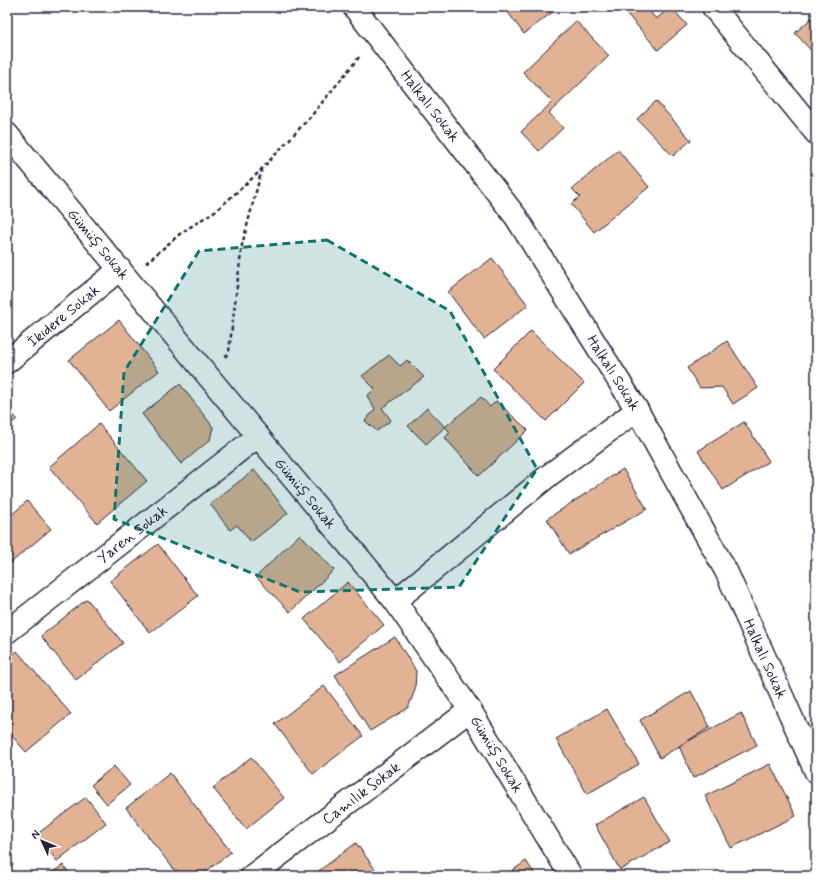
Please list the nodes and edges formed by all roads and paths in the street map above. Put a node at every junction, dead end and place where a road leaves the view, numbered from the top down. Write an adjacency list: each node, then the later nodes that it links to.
1 (354, 7): 3 (street, Halkalı Sokak)
2 (713, 7): 4 (street)
3 (376, 36): 6 (path); 10 (street, Halkalı Sokak)
4 (816, 133)
5 (7, 134): 7 (street, Gümüş Sokak)
6 (262, 169): 7 (path); 9 (path)
7 (124, 274): 8 (street, İkidere Sokak); 9 (street, Gümüş Sokak)
8 (7, 362)
9 (207, 374): 11 (street, Gümüş Sokak)
10 (637, 410): 12 (street); 15 (street, Halkalı Sokak)
11 (258, 436): 12 (street, Gümüş Sokak); 13 (street, Yaren Sokak)
12 (395, 601): 14 (street, Gümüş Sokak)
13 (7, 632)
14 (470, 710): 16 (street, Camılık Sokak); 17 (street, Gümüş Sokak)
15 (816, 772)
16 (252, 876)
17 (571, 876)

